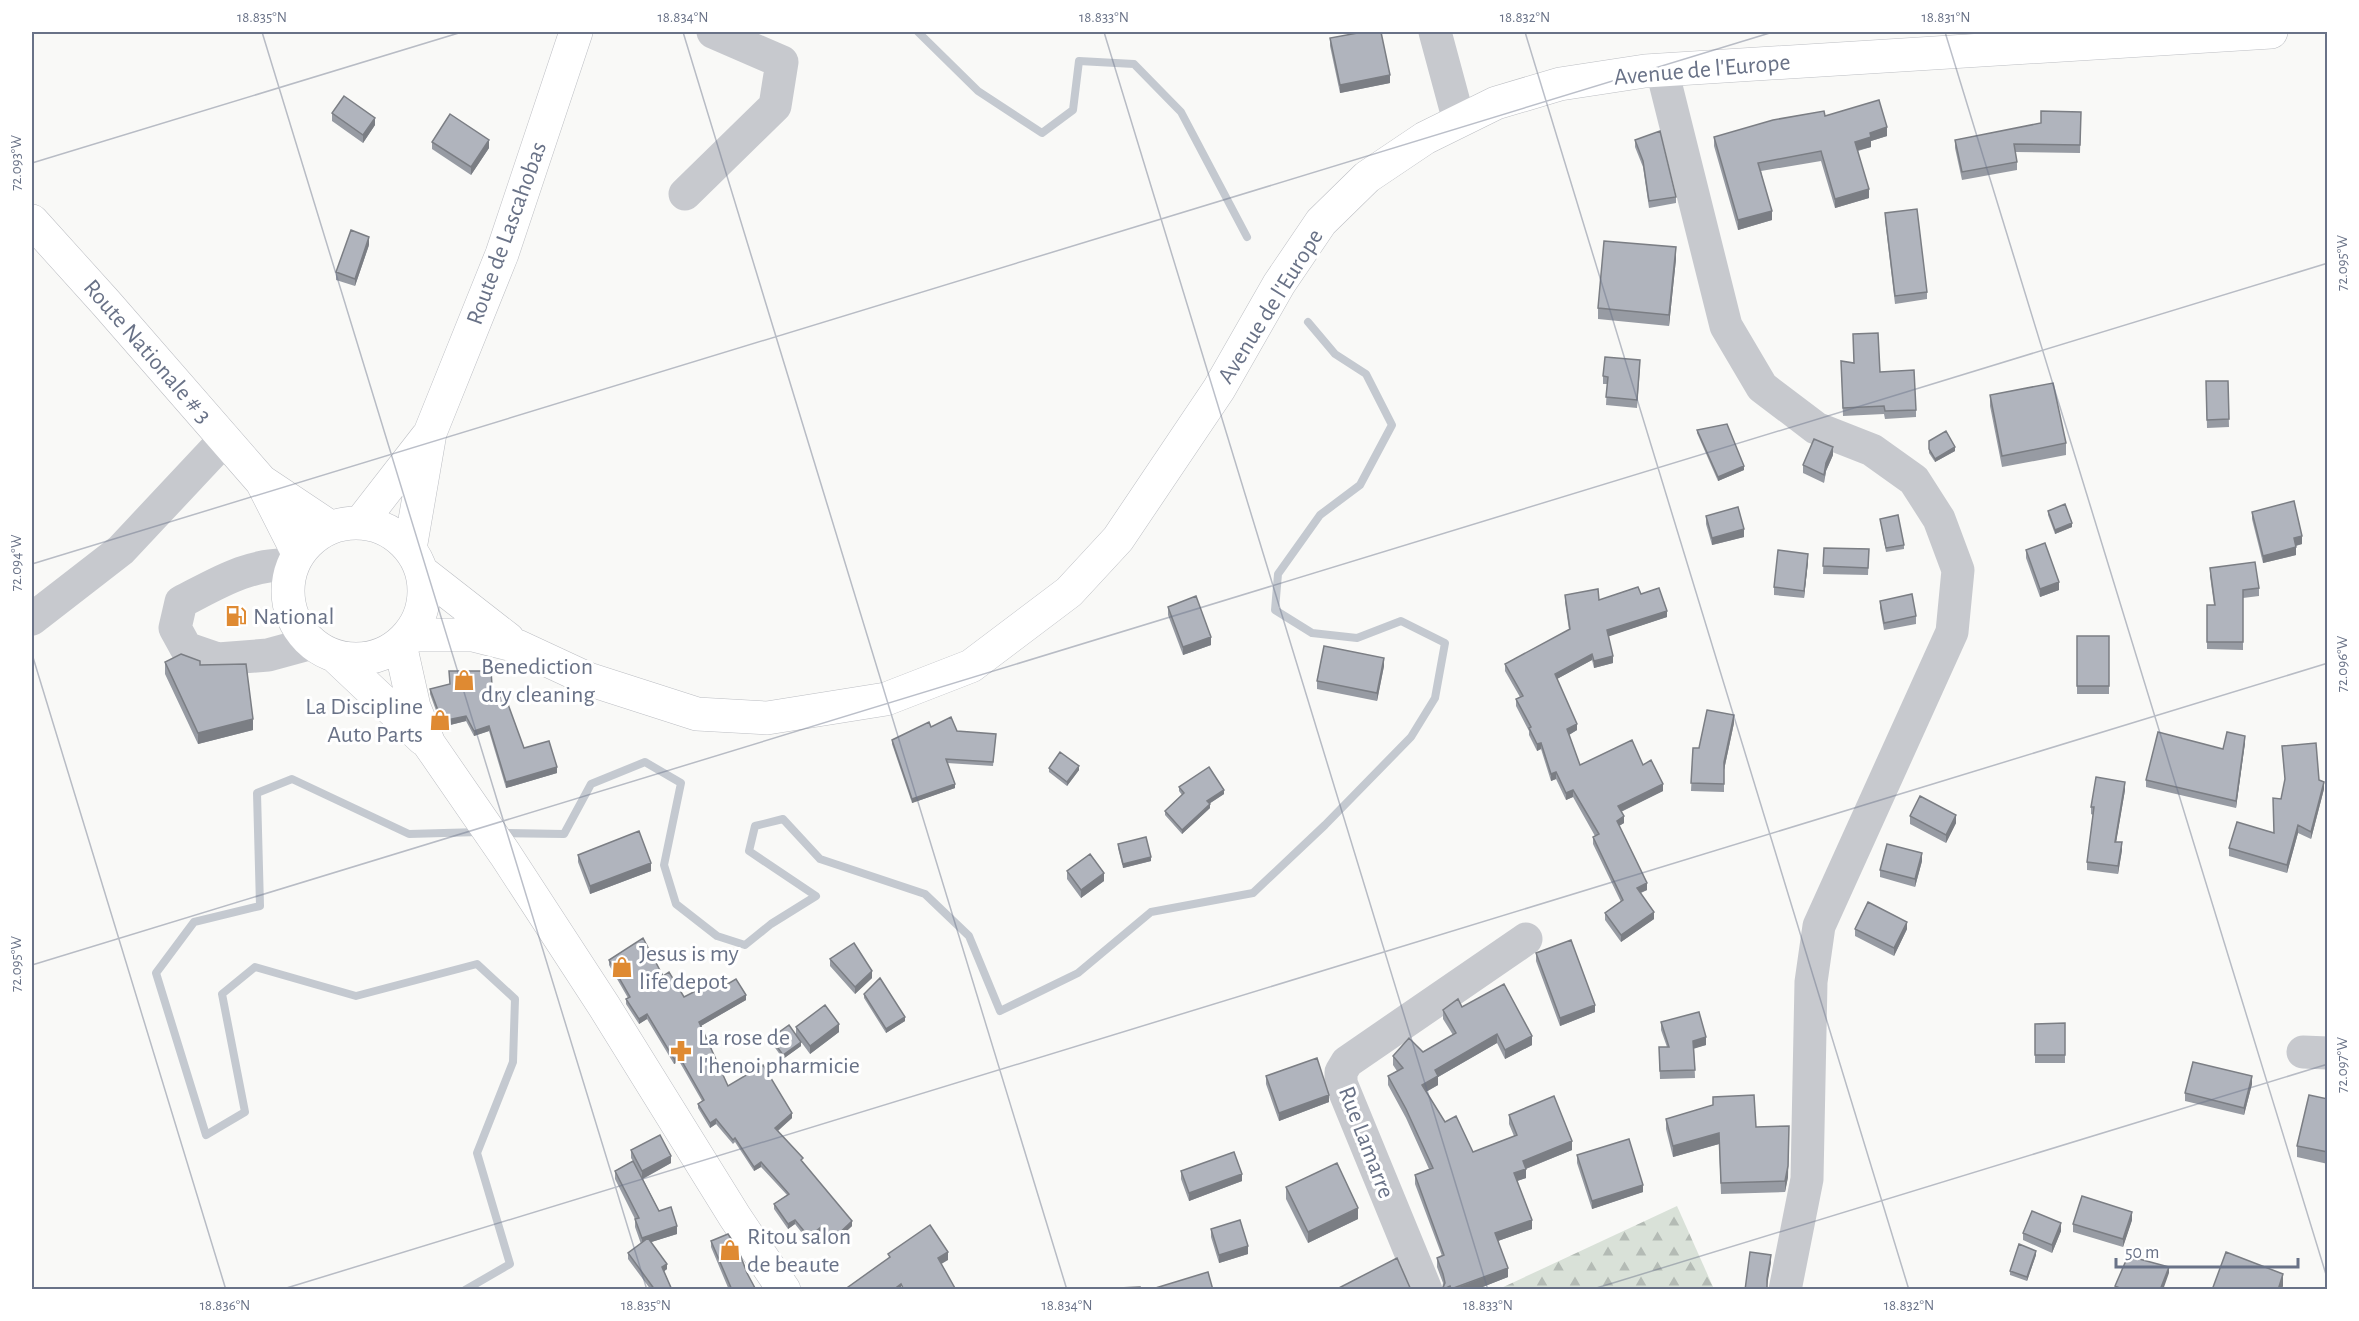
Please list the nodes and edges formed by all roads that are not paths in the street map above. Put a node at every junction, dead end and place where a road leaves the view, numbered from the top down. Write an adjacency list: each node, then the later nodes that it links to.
1 (576, 32): 9 (main road, Route de Lascahobas)
2 (713, 32): 7 (street)
3 (1435, 32): 6 (street)
4 (2271, 32): 5 (main road, Avenue de l'Europe)
5 (1662, 70): 6 (main road, Avenue de l'Europe); 23 (street)
6 (1460, 121): 17 (main road, Avenue de l'Europe)
7 (685, 194)
8 (32, 221): 10 (main road, Route Nationale # 3)
9 (430, 433): 12 (main road, Route de Lascahobas); 14 (main road, Route de Lascahobas)
10 (225, 439): 11 (main road, Route Nationale # 3); 15 (street)
11 (262, 482): 12 (main road, Route Nationale # 3); 13 (main road, Route Nationale # 3)
12 (345, 524): 13 (main road); 14 (main road)
13 (295, 559): 18 (main road); 18 (street)
14 (416, 560): 16 (main road); 17 (main road, Avenue de l'Europe)
15 (32, 620)
16 (404, 639): 17 (main road, Avenue de l'Europe); 18 (main road); 19 (main road)
17 (517, 646)
18 (323, 649): 19 (main road)
19 (429, 744): 21 (main road)
20 (1526, 939): 22 (street, Rue Lamarre)
21 (784, 1290)
22 (1426, 1290)
23 (1785, 1290)

